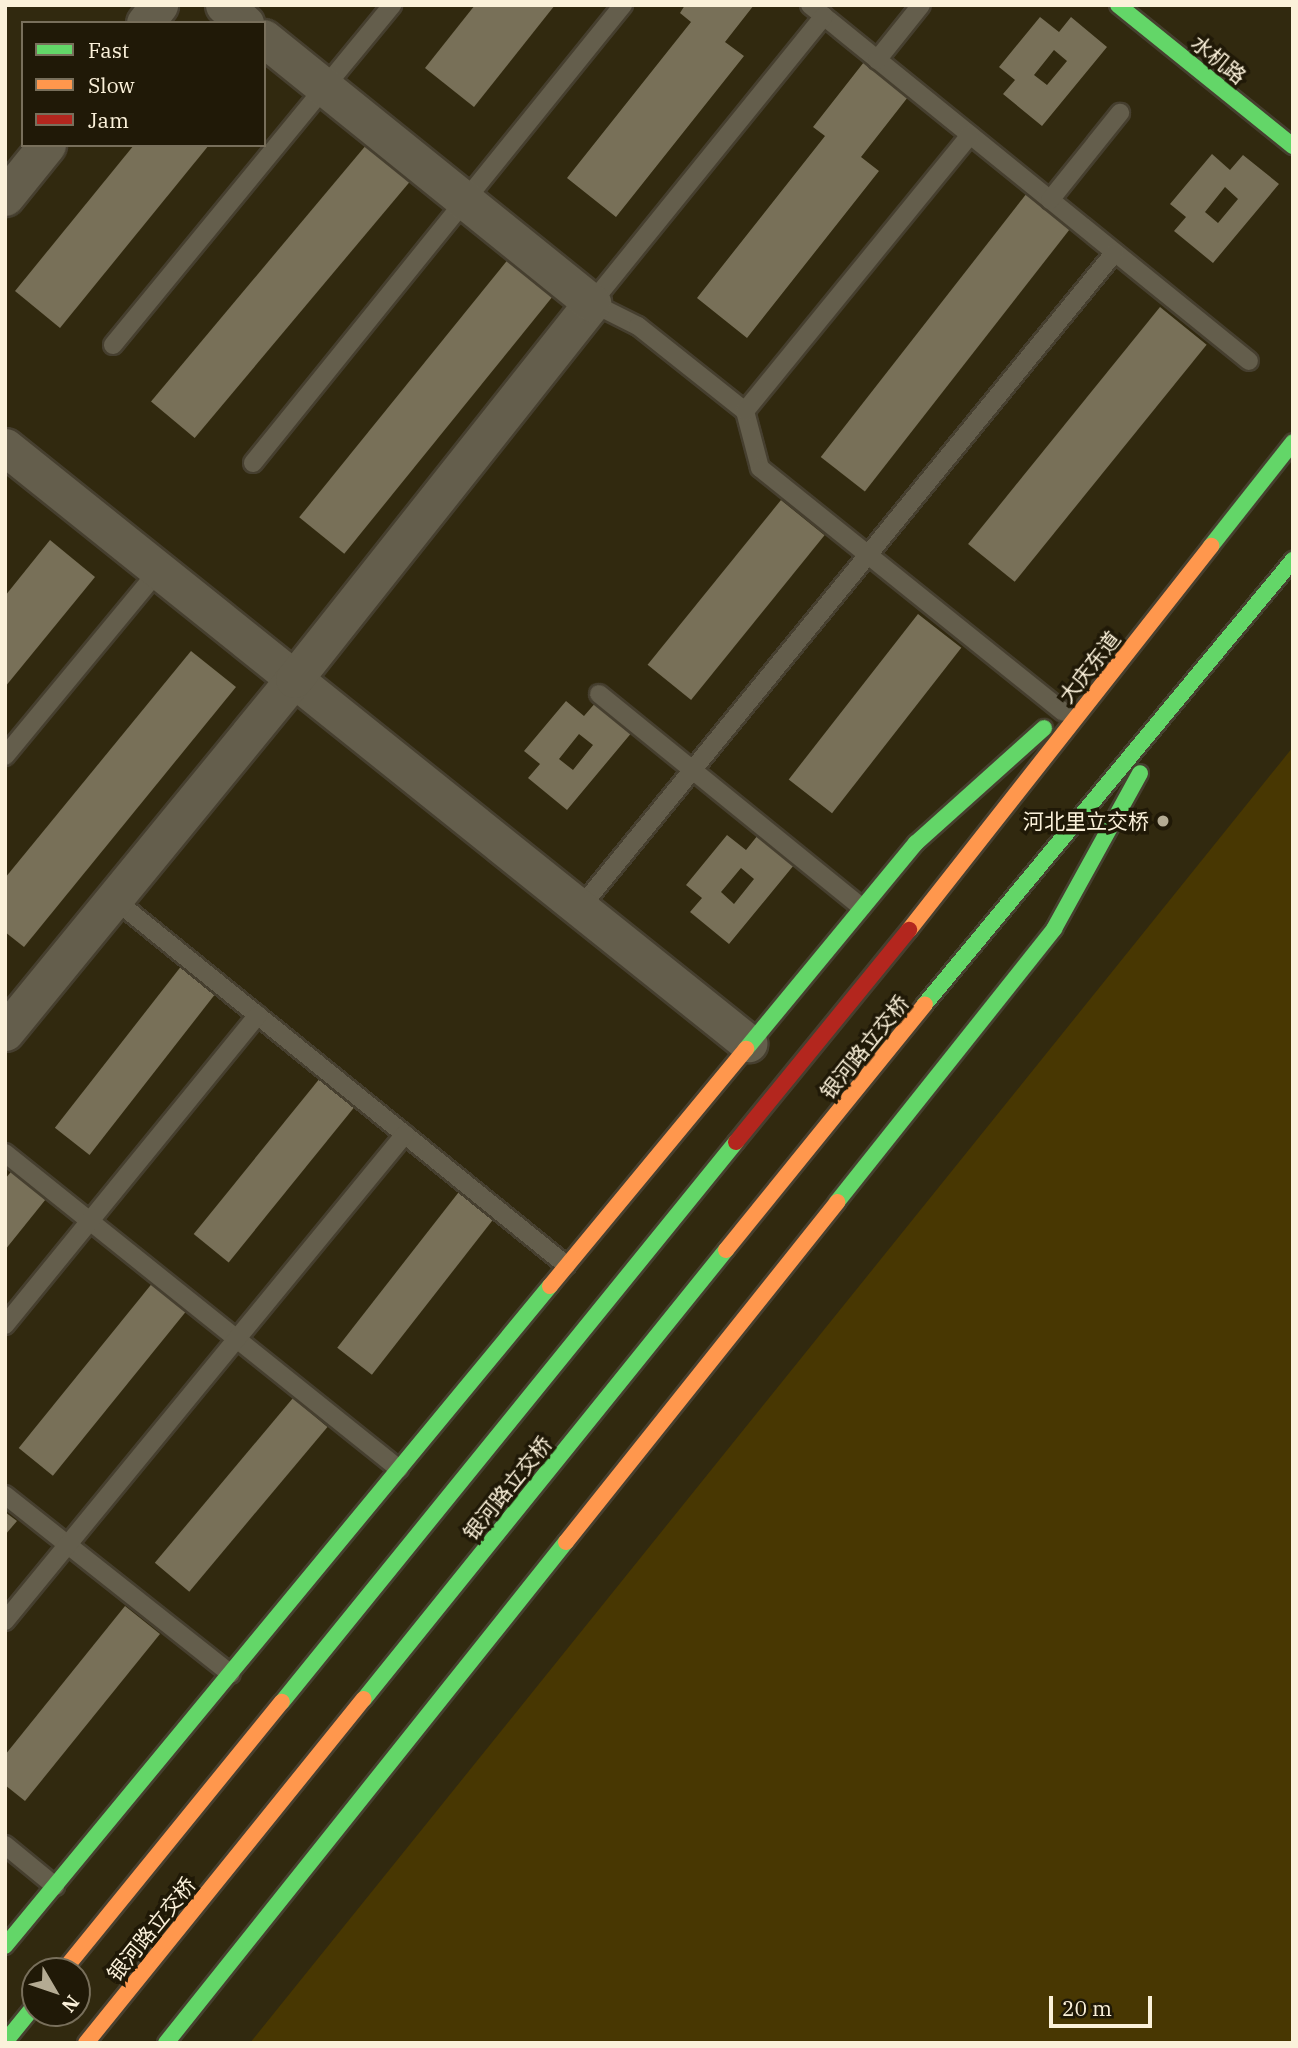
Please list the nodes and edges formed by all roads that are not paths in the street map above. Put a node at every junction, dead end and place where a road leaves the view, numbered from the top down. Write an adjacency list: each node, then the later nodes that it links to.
1 (159, 5): 8 (street)
2 (224, 5): 9 (street)
3 (392, 5): 12 (lane)
4 (623, 5): 18 (lane)
5 (921, 5): 11 (lane)
6 (1118, 5): 15 (main road, 水机路)
7 (817, 11): 11 (lane); 21 (lane)
8 (147, 21)
9 (243, 21)
10 (266, 40): 12 (street)
11 (877, 60): 14 (lane)
12 (325, 87): 18 (street); 22 (lane)
13 (1120, 113): 19 (lane)
14 (970, 135): 19 (lane); 24 (lane)
15 (1293, 146)
16 (45, 147): 17 (street)
17 (5, 197)
18 (465, 200): 21 (street); 27 (lane)
19 (1050, 200): 20 (lane)
20 (1115, 252): 23 (lane); 28 (lane)
21 (592, 303): 24 (lane); 32 (street)
22 (113, 345)
23 (1249, 361)
24 (745, 411): 28 (lane)
25 (1293, 442): 31 (main road, 大庆东道)
26 (9, 457): 30 (street)
27 (253, 463)
28 (869, 556): 35 (lane); 37 (lane)
29 (1293, 560): 34 (main road)
30 (159, 570): 32 (street); 36 (lane)
31 (1124, 657): 35 (main road); 41 (main road, 大庆东道)
32 (294, 679): 38 (street); 40 (street)
33 (599, 694): 37 (lane)
34 (1182, 697): 62 (main road, 银河路立交桥); 63 (main road)
35 (1063, 712): 39 (main road)
36 (5, 756)
37 (694, 770): 39 (lane); 40 (lane)
38 (114, 899): 42 (lane); 43 (street)
39 (862, 907): 44 (main road)
40 (580, 908): 44 (street)
41 (918, 918): 59 (main road, 银河路立交桥)
42 (258, 1015): 45 (lane); 47 (lane)
43 (9, 1019)
44 (748, 1043): 48 (main road)
45 (404, 1134): 48 (lane); 50 (lane)
46 (5, 1153): 47 (lane)
47 (90, 1221): 49 (lane); 50 (lane)
48 (566, 1265): 51 (main road)
49 (5, 1325)
50 (237, 1339): 51 (lane); 53 (lane)
51 (399, 1468): 55 (main road)
52 (5, 1495): 53 (lane)
53 (68, 1545): 54 (lane); 55 (lane)
54 (5, 1621)
55 (231, 1674): 57 (main road)
56 (5, 1845): 57 (lane)
57 (55, 1886): 58 (main road)
58 (5, 1946)
59 (74, 1957)
60 (21, 2022): 61 (main road)
61 (5, 2042)
62 (86, 2043)
63 (166, 2043)

